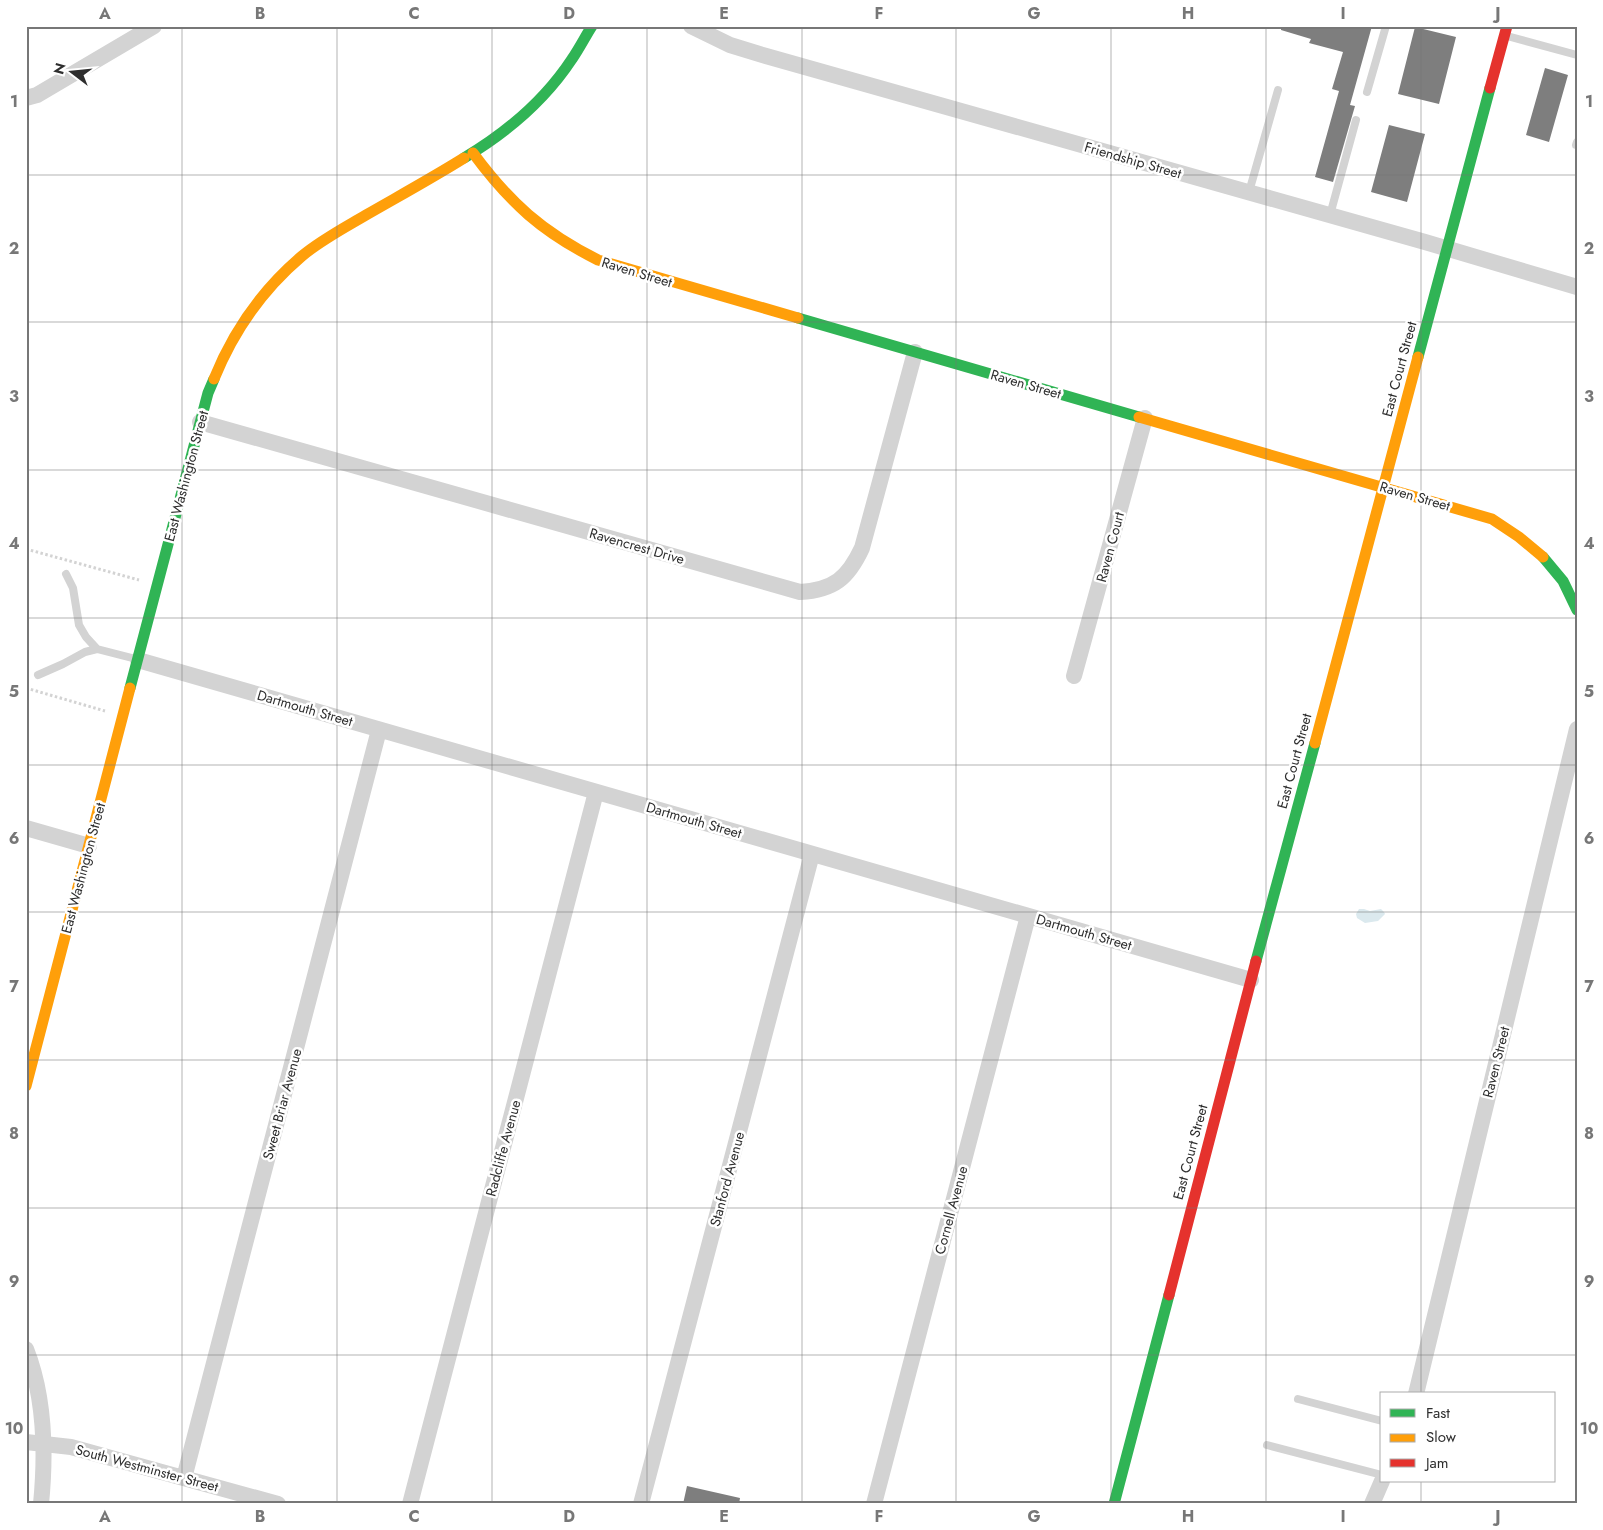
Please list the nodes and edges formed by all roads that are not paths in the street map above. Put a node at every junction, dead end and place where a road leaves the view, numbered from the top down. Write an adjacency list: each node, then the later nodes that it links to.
1 (154, 26): 9 (street)
2 (592, 26): 11 (street, East Washington Street)
3 (691, 26): 12 (street, Friendship Street)
4 (1386, 26): 8 (lane)
5 (1506, 31): 6 (lane); 14 (street, East Court Street)
6 (1577, 55)
7 (1278, 90): 12 (lane)
8 (1367, 92)
9 (26, 98)
10 (1356, 120): 13 (lane)
11 (473, 153): 16 (street, Raven Street); 18 (street, East Washington Street)
12 (1249, 192): 13 (street, Friendship Street)
13 (1330, 215): 14 (street, Friendship Street)
14 (1448, 249): 15 (street, Friendship Street); 19 (street, East Court Street)
15 (1577, 287)
16 (915, 352): 17 (street, Raven Street); 18 (street, Ravencrest Drive)
17 (1145, 418): 19 (street, Raven Street); 25 (street, Raven Court)
18 (200, 422): 23 (street, East Washington Street)
19 (1383, 487): 21 (street, Raven Street); 33 (street, East Court Street)
20 (66, 574): 22 (lane)
21 (1577, 610)
22 (97, 649): 23 (lane); 24 (lane)
23 (138, 660): 27 (street, Dartmouth Street); 30 (street, East Washington Street)
24 (38, 675)
25 (1074, 676)
26 (1577, 729): 36 (street, Raven Street)
27 (380, 730): 28 (street, Dartmouth Street); 43 (street, Sweet Briar Avenue)
28 (596, 792): 31 (street, Dartmouth Street); 47 (street, Radcliffe Avenue)
29 (26, 828): 30 (street)
30 (89, 846): 34 (street, East Washington Street)
31 (812, 854): 32 (street, Dartmouth Street); 48 (street, Stanford Avenue)
32 (1028, 916): 33 (street, Dartmouth Street); 49 (street, Cornell Avenue)
33 (1251, 980): 50 (street, East Court Street)
34 (26, 1086)
35 (26, 1349): 40 (street)
36 (1416, 1392)
37 (1298, 1399): 38 (lane)
38 (1380, 1420)
39 (26, 1442): 40 (street, South Westminster Street)
40 (43, 1444): 43 (street, South Westminster Street); 45 (street)
41 (1267, 1445): 42 (lane)
42 (1380, 1474)
43 (184, 1478): 46 (street, South Westminster Street)
44 (1382, 1482): 51 (street)
45 (41, 1504)
46 (278, 1504)
47 (410, 1504)
48 (642, 1504)
49 (874, 1504)
50 (1114, 1504)
51 (1372, 1504)

